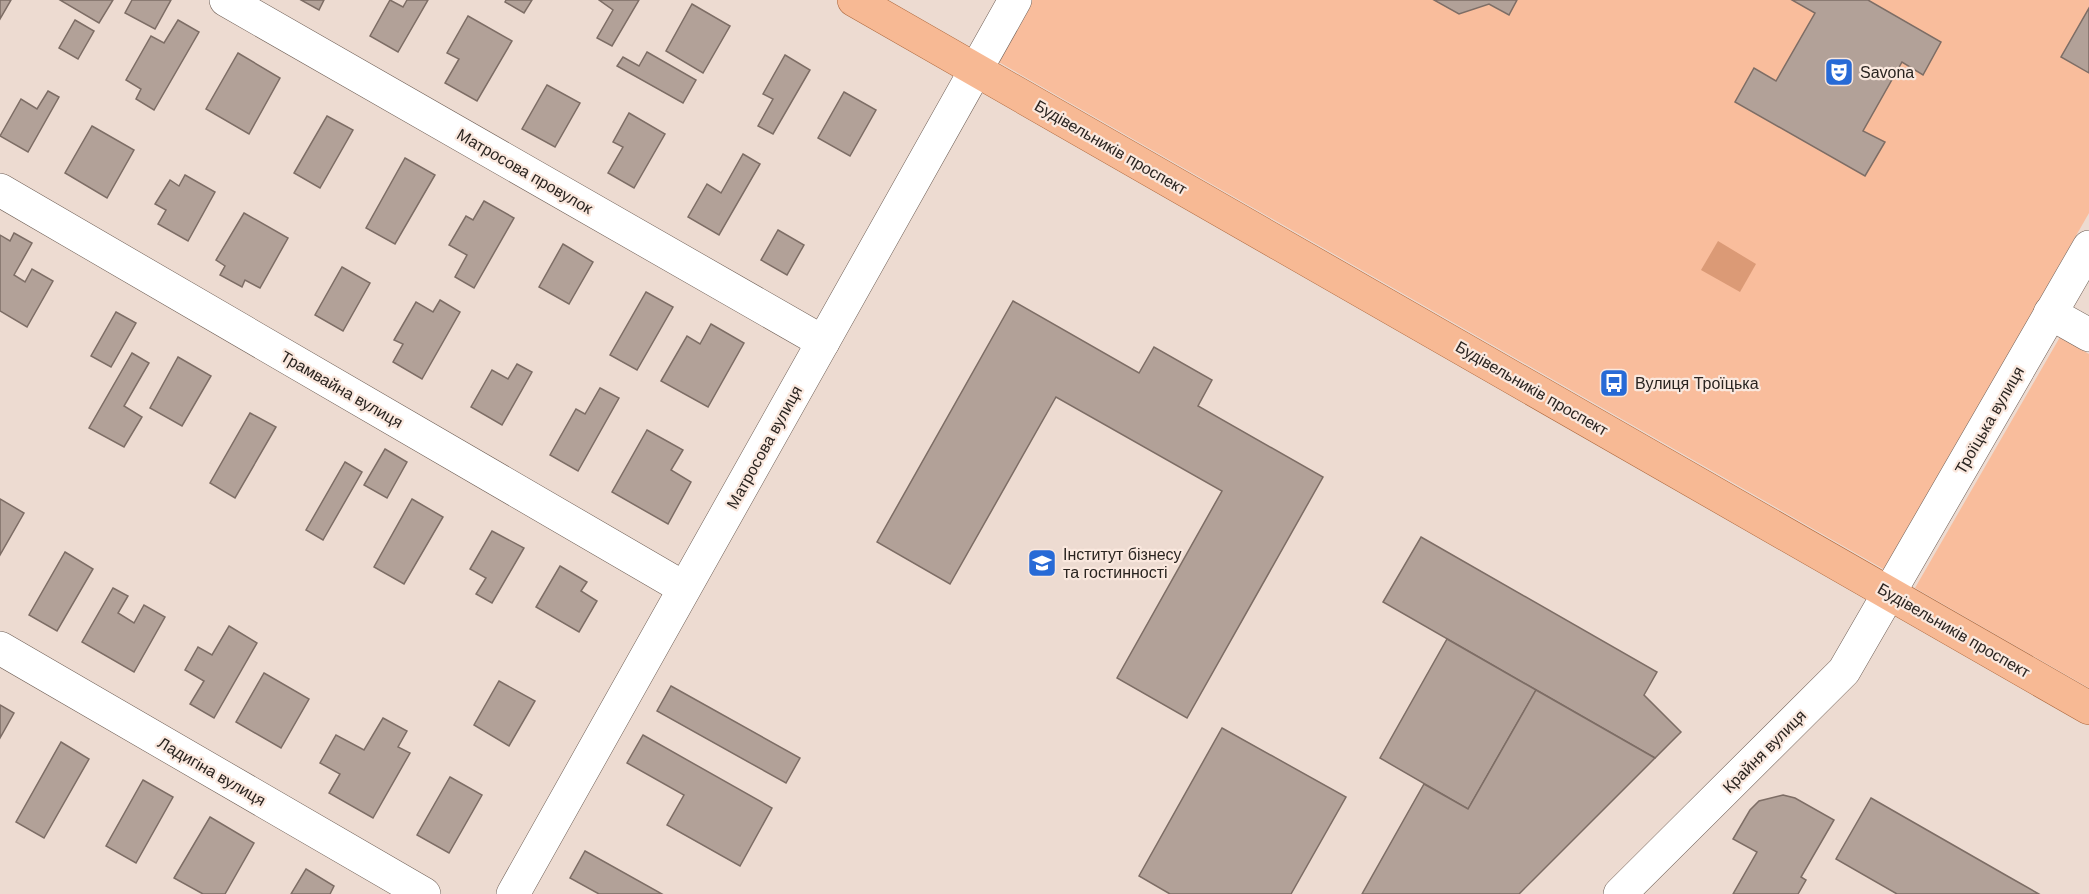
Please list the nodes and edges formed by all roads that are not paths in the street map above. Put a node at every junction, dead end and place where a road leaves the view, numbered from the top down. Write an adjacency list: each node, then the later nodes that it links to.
1 (226, 0): 9 (street, Матросова провулок)
2 (854, 0): 4 (main road, Будівельників проспект)
3 (1015, 0): 4 (street, Матросова вулиця)
4 (976, 69): 9 (street, Матросова вулиця); 11 (main road, Будівельників проспект)
5 (0, 190): 10 (street, Трамвайна вулиця)
6 (2089, 247): 7 (street, Троїцька вулиця)
7 (2050, 313): 8 (street); 11 (street, Троїцька вулиця)
8 (2089, 335)
9 (823, 342): 10 (street, Матросова вулиця)
10 (684, 588): 15 (street, Матросова вулиця)
11 (1889, 593): 13 (main road, Будівельників проспект); 16 (street, Крайня вулиця)
12 (0, 648): 14 (street, Ладигіна вулиця)
13 (2089, 708)
14 (424, 894)
15 (513, 894)
16 (1620, 894)

